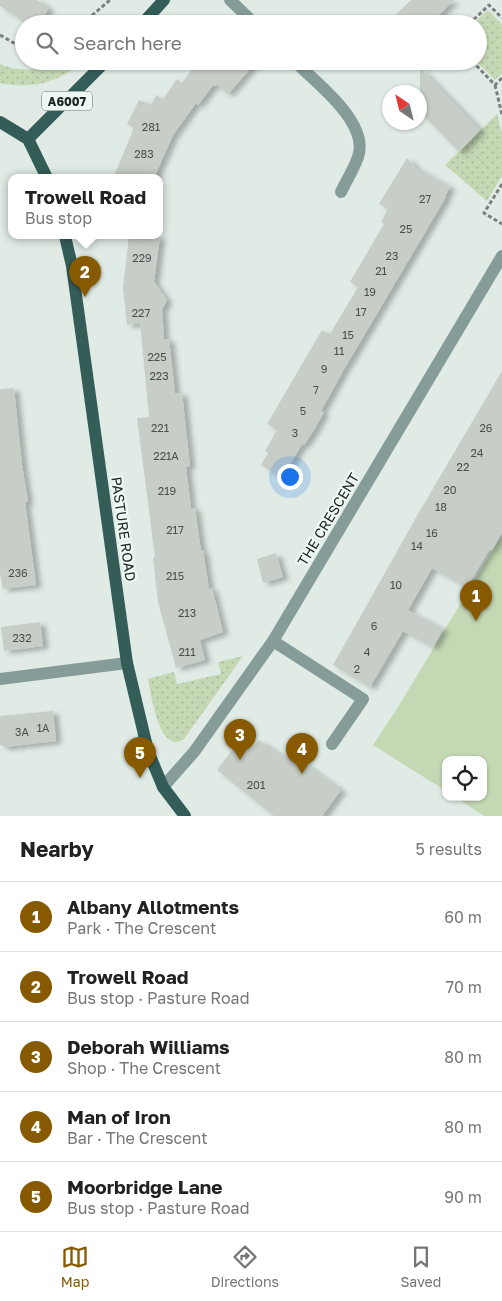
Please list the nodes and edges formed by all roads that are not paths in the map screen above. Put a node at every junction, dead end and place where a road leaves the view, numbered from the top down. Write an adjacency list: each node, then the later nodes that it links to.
1 (164, 0): 3 (main road)
2 (230, 0): 4 (street)
3 (150, 15)
4 (246, 15)
5 (97, 70): 8 (main road, A6007)
6 (303, 70): 10 (street)
7 (0, 122): 8 (main road)
8 (28, 139): 9 (main road)
9 (45, 174)
10 (341, 192)
11 (66, 239): 14 (main road, PASTURE ROAD)
12 (502, 256): 13 (street, THE CRESCENT)
13 (273, 640): 16 (street); 17 (street, THE CRESCENT)
14 (127, 663): 15 (street); 17 (main road, PASTURE ROAD)
15 (0, 679)
16 (332, 744)
17 (163, 786): 18 (main road, PASTURE ROAD)
18 (185, 816)

